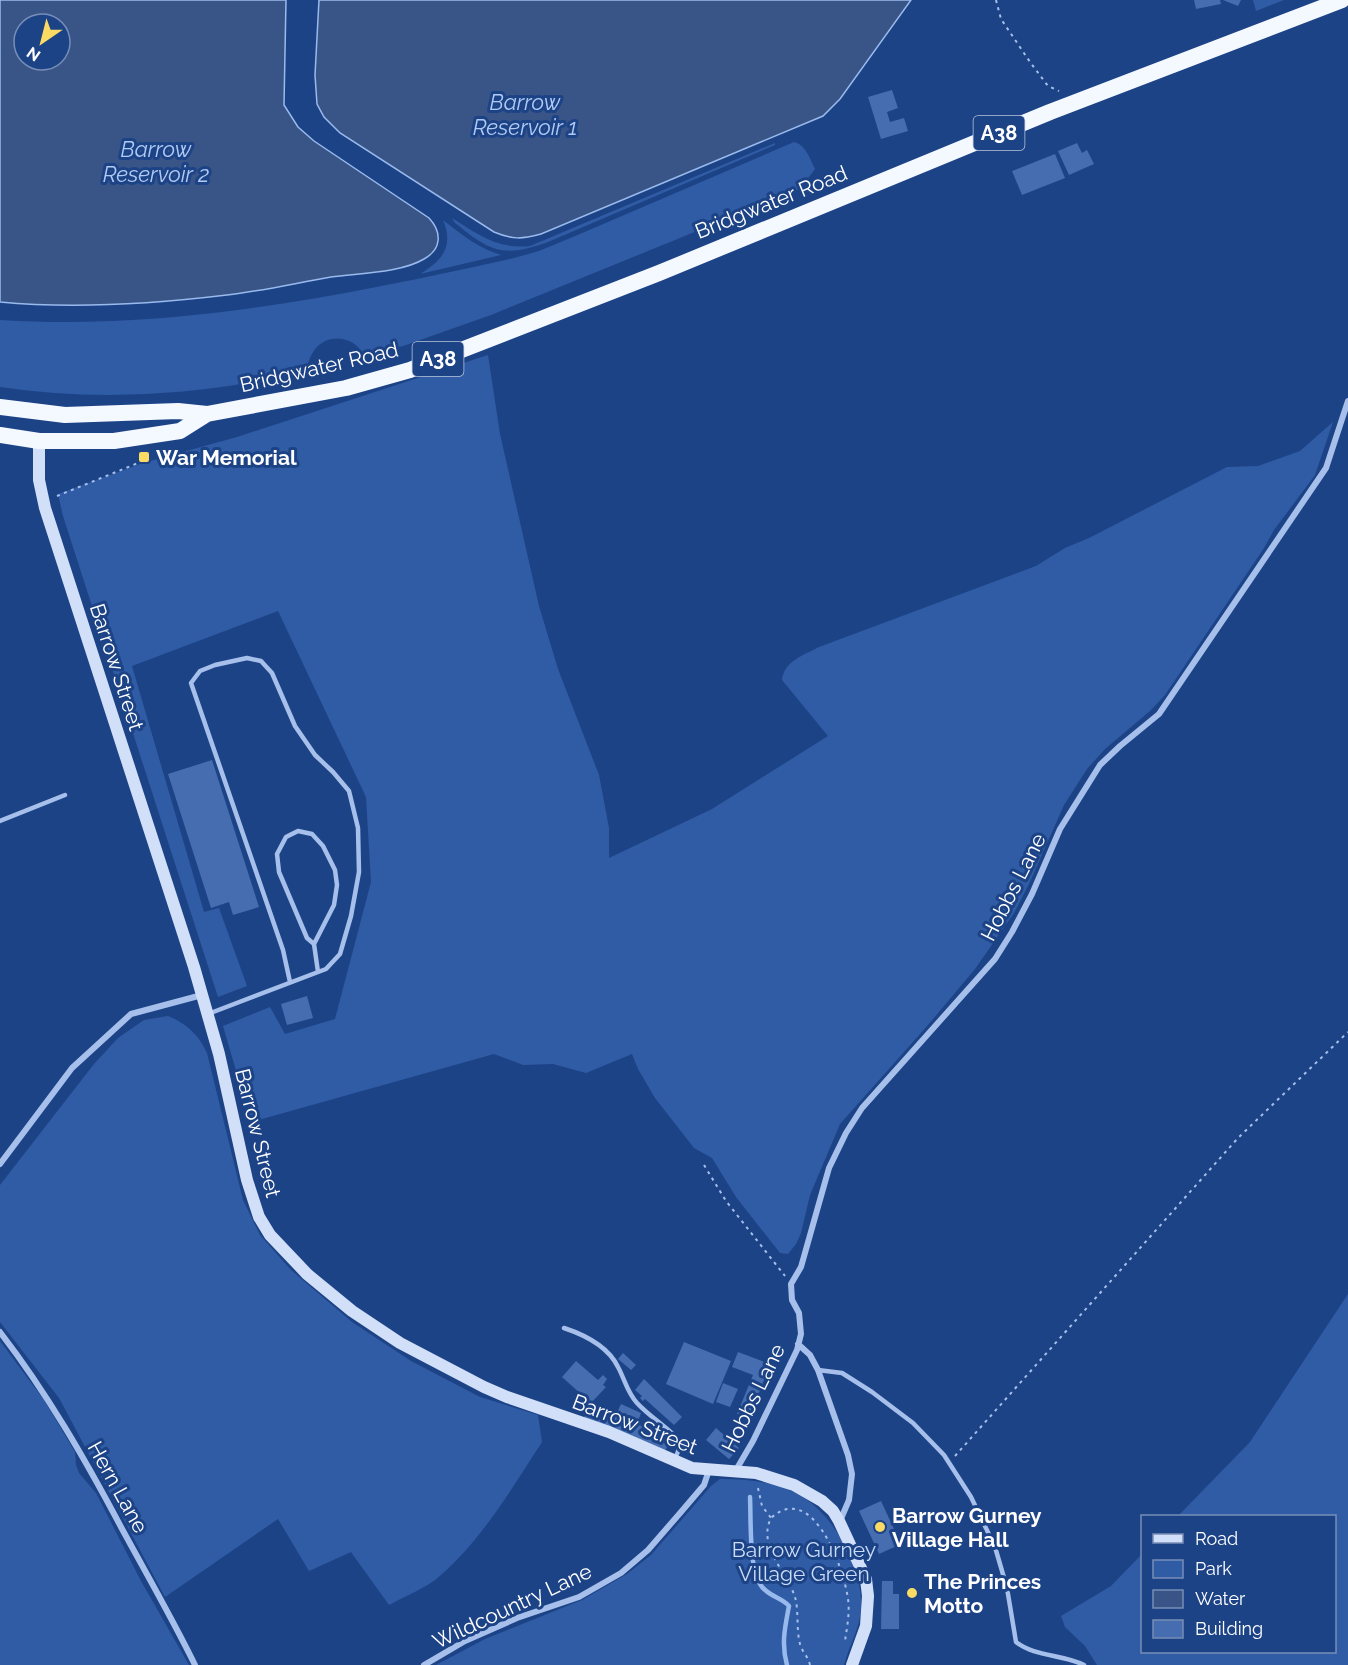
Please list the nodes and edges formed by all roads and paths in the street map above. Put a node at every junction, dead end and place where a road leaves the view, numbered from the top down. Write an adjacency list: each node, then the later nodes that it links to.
1 (996, 0): 3 (path)
2 (1342, 0): 3 (highway, Bridgwater Road / A38)
3 (1081, 100): 9 (highway, Bridgwater Road / A38)
4 (0, 400): 7 (highway)
5 (1348, 401): 25 (street, Hobbs Lane)
6 (0, 407): 10 (highway, Bridgwater Road / A38)
7 (178, 411): 9 (highway, Bridgwater Road / A38); 10 (highway, Bridgwater Road / A38)
8 (0, 413): 13 (highway)
9 (207, 414): 12 (highway, Bridgwater Road / A38)
10 (65, 415): 13 (highway)
11 (0, 435): 13 (highway, Bridgwater Road / A38)
12 (143, 437): 13 (highway, Bridgwater Road / A38); 14 (path)
13 (39, 441): 14 (main road, Barrow Street)
14 (43, 501): 20 (main road, Barrow Street)
15 (65, 795): 16 (lane)
16 (0, 821)
17 (314, 944): 17 (lane); 18 (lane)
18 (318, 972): 19 (lane); 19 (lane)
19 (290, 982): 21 (lane)
20 (202, 994): 21 (main road, Barrow Street); 23 (street)
21 (208, 1014): 30 (main road, Barrow Street)
22 (1348, 1032): 31 (path)
23 (0, 1164)
24 (704, 1165): 25 (path)
25 (791, 1284): 28 (street, Hobbs Lane)
26 (564, 1328): 30 (lane)
27 (0, 1332): 38 (street, Hern Lane)
28 (798, 1344): 29 (street); 33 (street, Hobbs Lane)
29 (818, 1370): 31 (lane); 36 (street)
30 (674, 1461): 32 (main road, Barrow Street)
31 (949, 1462): 42 (lane)
32 (709, 1470): 33 (main road, Barrow Street); 39 (street, Wildcountry Lane)
33 (736, 1470): 34 (main road, Barrow Street)
34 (756, 1473): 35 (path); 36 (main road, Barrow Street)
35 (771, 1518): 37 (path); 40 (path)
36 (839, 1521): 41 (main road, Barrow Street)
37 (844, 1647)
38 (195, 1665)
39 (424, 1665)
40 (810, 1665)
41 (852, 1665)
42 (1084, 1665)

